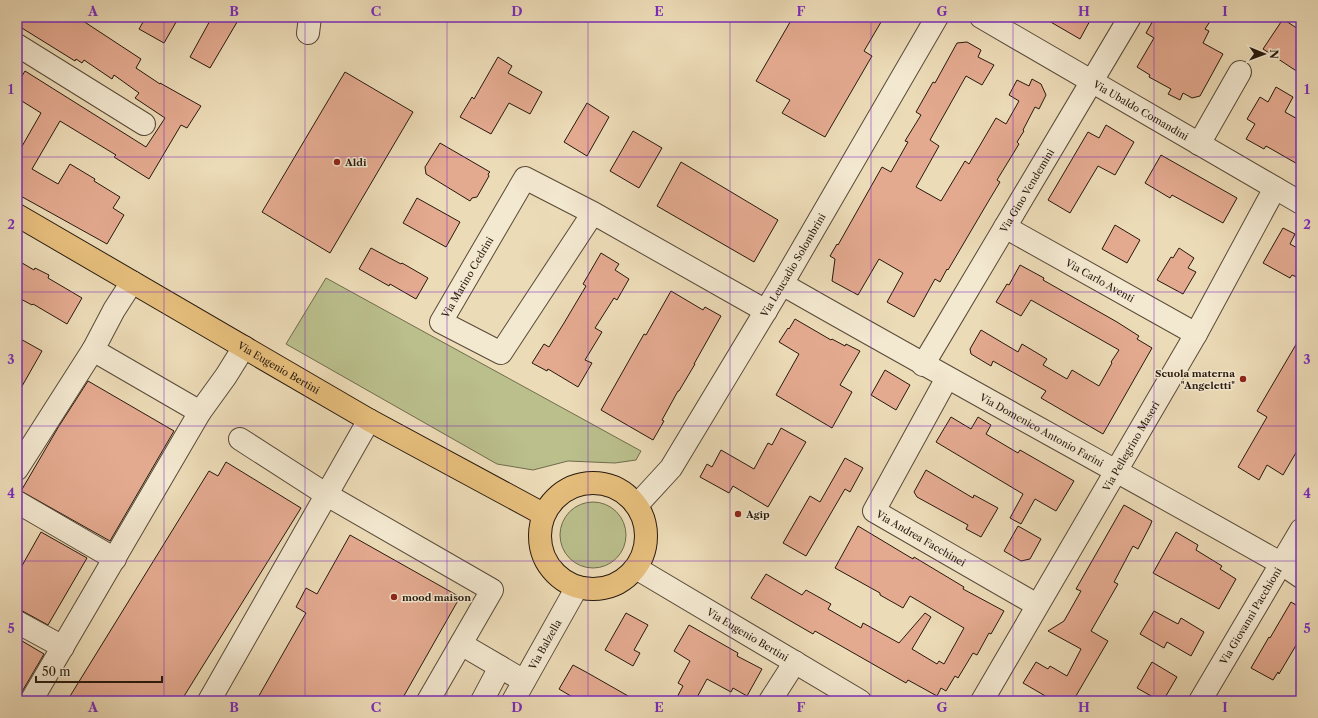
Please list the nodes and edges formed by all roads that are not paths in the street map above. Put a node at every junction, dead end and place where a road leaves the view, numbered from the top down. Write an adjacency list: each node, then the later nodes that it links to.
1 (938, 17): 15 (street, Via Leucadio Solombrini)
2 (981, 17): 6 (street, Via Ubaldo Comandini)
3 (1130, 17): 6 (street, Via Gino Vendemini)
4 (17, 45): 7 (street)
5 (1240, 72): 8 (street)
6 (1091, 82): 8 (street, Via Ubaldo Comandini); 13 (street, Via Gino Vendemini)
7 (144, 124)
8 (1199, 144): 9 (street, Via Ubaldo Comandini)
9 (1275, 188): 10 (street, Via Ubaldo Comandini); 17 (street, Via Pellegrino Maseri)
10 (1301, 203)
11 (593, 213): 11 (street, Via Marino Cedrini); 16 (street, Via Marino Cedrini)
12 (17, 215): 14 (main road, Via Eugenio Bertini)
13 (1005, 227): 17 (street, Via Carlo Aventi); 20 (street, Via Gino Vendemini)
14 (132, 282): 18 (main road, Via Eugenio Bertini); 19 (street)
15 (782, 284): 16 (street, Via Leucadio Solombrini); 20 (street, Via Domenico Antonio Farini)
16 (766, 311): 29 (street, Via Leucadio Solombrini)
17 (1196, 334): 26 (street, Via Pellegrino Maseri)
18 (244, 347): 22 (street); 23 (main road, Via Eugenio Bertini)
19 (92, 350): 22 (street); 25 (street)
20 (923, 365): 21 (street, Via Domenico Antonio Farini)
21 (947, 378): 26 (street, Via Domenico Antonio Farini); 37 (street, Via Andrea Facchinei)
22 (200, 412): 32 (street)
23 (369, 420): 27 (street); 30 (main road, Via Eugenio Bertini)
24 (240, 439): 27 (street)
25 (17, 469)
26 (1117, 471): 33 (street, Via Domenico Antonio Farini); 37 (street, Via Pellegrino Maseri)
27 (327, 495): 39 (street); 45 (street)
28 (17, 502): 32 (street)
29 (637, 505): 30 (main road); 34 (main road)
30 (544, 514): 36 (main road)
31 (1301, 530): 33 (street, Via Giovanni Pacchioni)
32 (115, 560): 40 (street)
33 (1282, 564): 35 (street, Via Domenico Antonio Farini); 52 (street, Via Giovanni Pacchioni)
34 (636, 568): 36 (main road); 41 (street, Via Eugenio Bertini)
35 (1301, 577)
36 (577, 587): 43 (street, Via Balzella)
37 (1037, 605): 51 (street, Via Pellegrino Maseri)
38 (17, 622): 40 (street)
39 (461, 644): 42 (street); 46 (street)
40 (63, 647): 44 (street)
41 (794, 662): 49 (street); 50 (street, Via Eugenio Bertini)
42 (500, 667): 43 (street); 47 (street)
43 (524, 681): 48 (street, Via Balzella)
44 (31, 701)
45 (209, 701)
46 (428, 701)
47 (482, 701)
48 (513, 701)
49 (770, 701)
50 (860, 701)
51 (982, 701)
52 (1200, 701)

